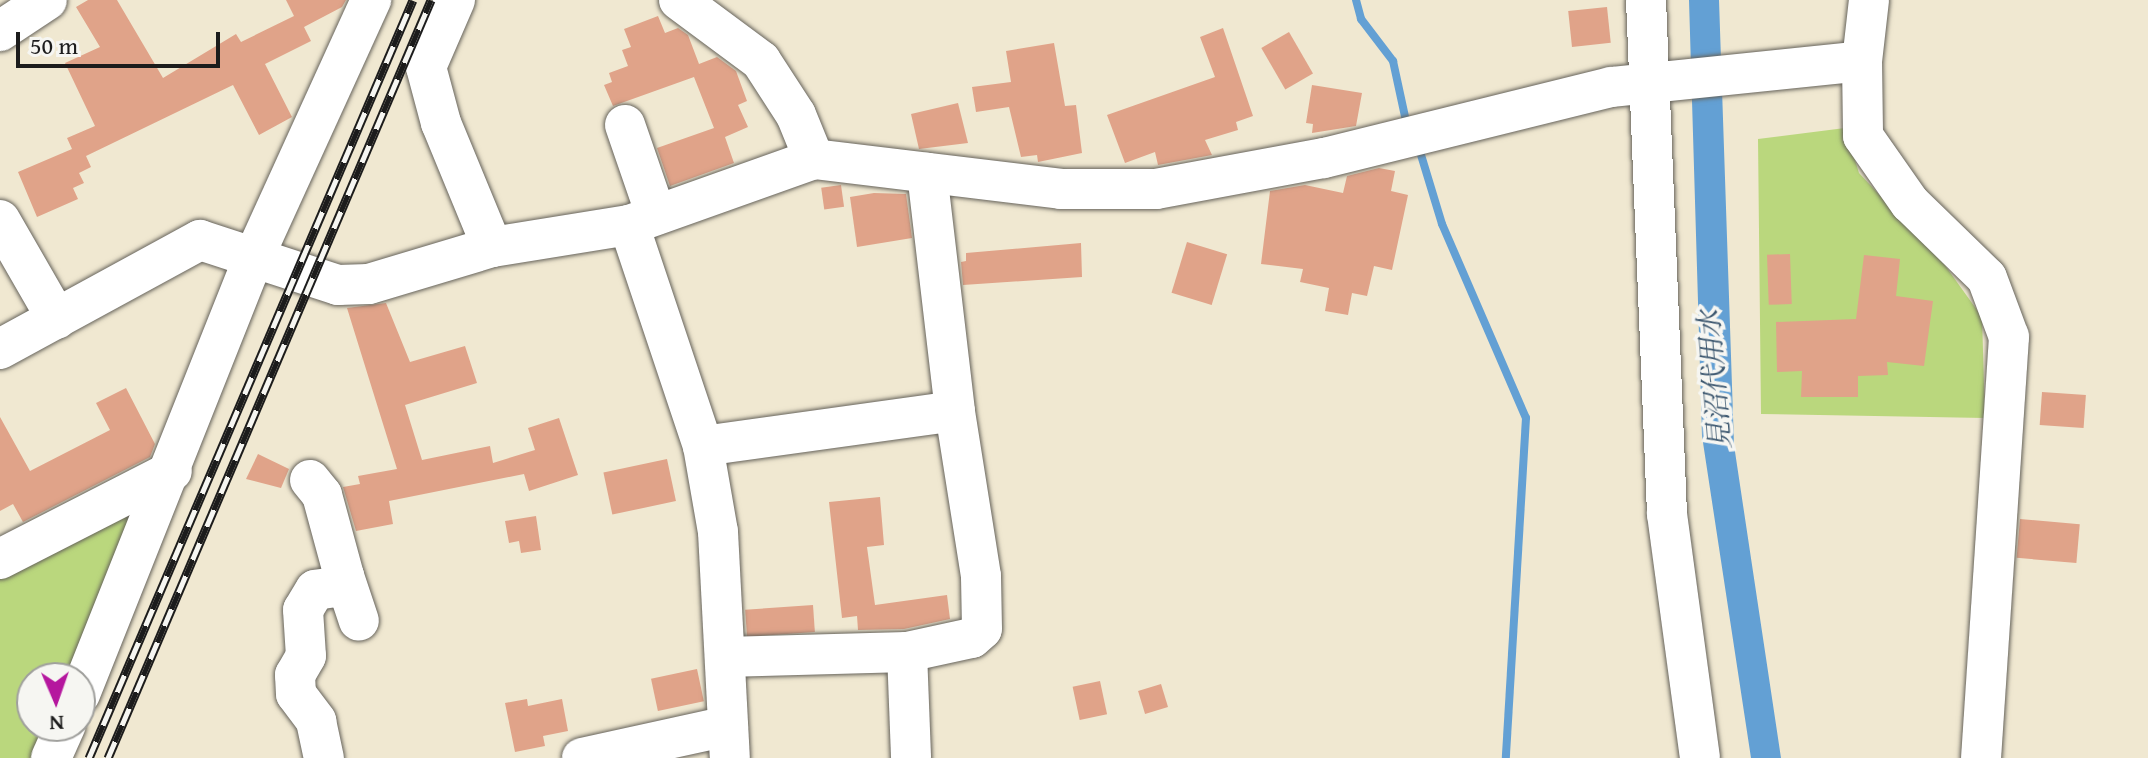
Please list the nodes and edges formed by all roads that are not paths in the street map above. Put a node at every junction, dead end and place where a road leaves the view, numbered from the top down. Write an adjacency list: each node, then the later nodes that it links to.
1 (47, 0): 7 (street)
2 (371, 0): 16 (street)
3 (455, 0): 15 (street)
4 (679, 0): 11 (street)
5 (1646, 0): 9 (street)
6 (1869, 0): 8 (street)
7 (0, 31)
8 (1862, 61): 9 (street); 34 (street)
9 (1663, 81): 12 (street); 33 (street)
10 (625, 125): 14 (street)
11 (814, 159): 12 (street); 14 (street)
12 (927, 173): 19 (street)
13 (0, 220): 17 (street)
14 (643, 220): 15 (street); 20 (street)
15 (492, 247): 16 (street)
16 (253, 259): 17 (street); 21 (street)
17 (57, 319): 18 (street)
18 (0, 349)
19 (955, 411): 20 (street); 26 (street)
20 (703, 446): 27 (street)
21 (172, 471): 23 (street); 28 (street)
22 (310, 480): 24 (street)
23 (0, 559)
24 (344, 576): 25 (street); 30 (street)
25 (359, 621)
26 (907, 652): 27 (street); 32 (street)
27 (725, 657): 29 (street)
28 (93, 662)
29 (729, 742): 31 (street)
30 (324, 758)
31 (582, 758)
32 (911, 758)
33 (1700, 758)
34 (1981, 758)

